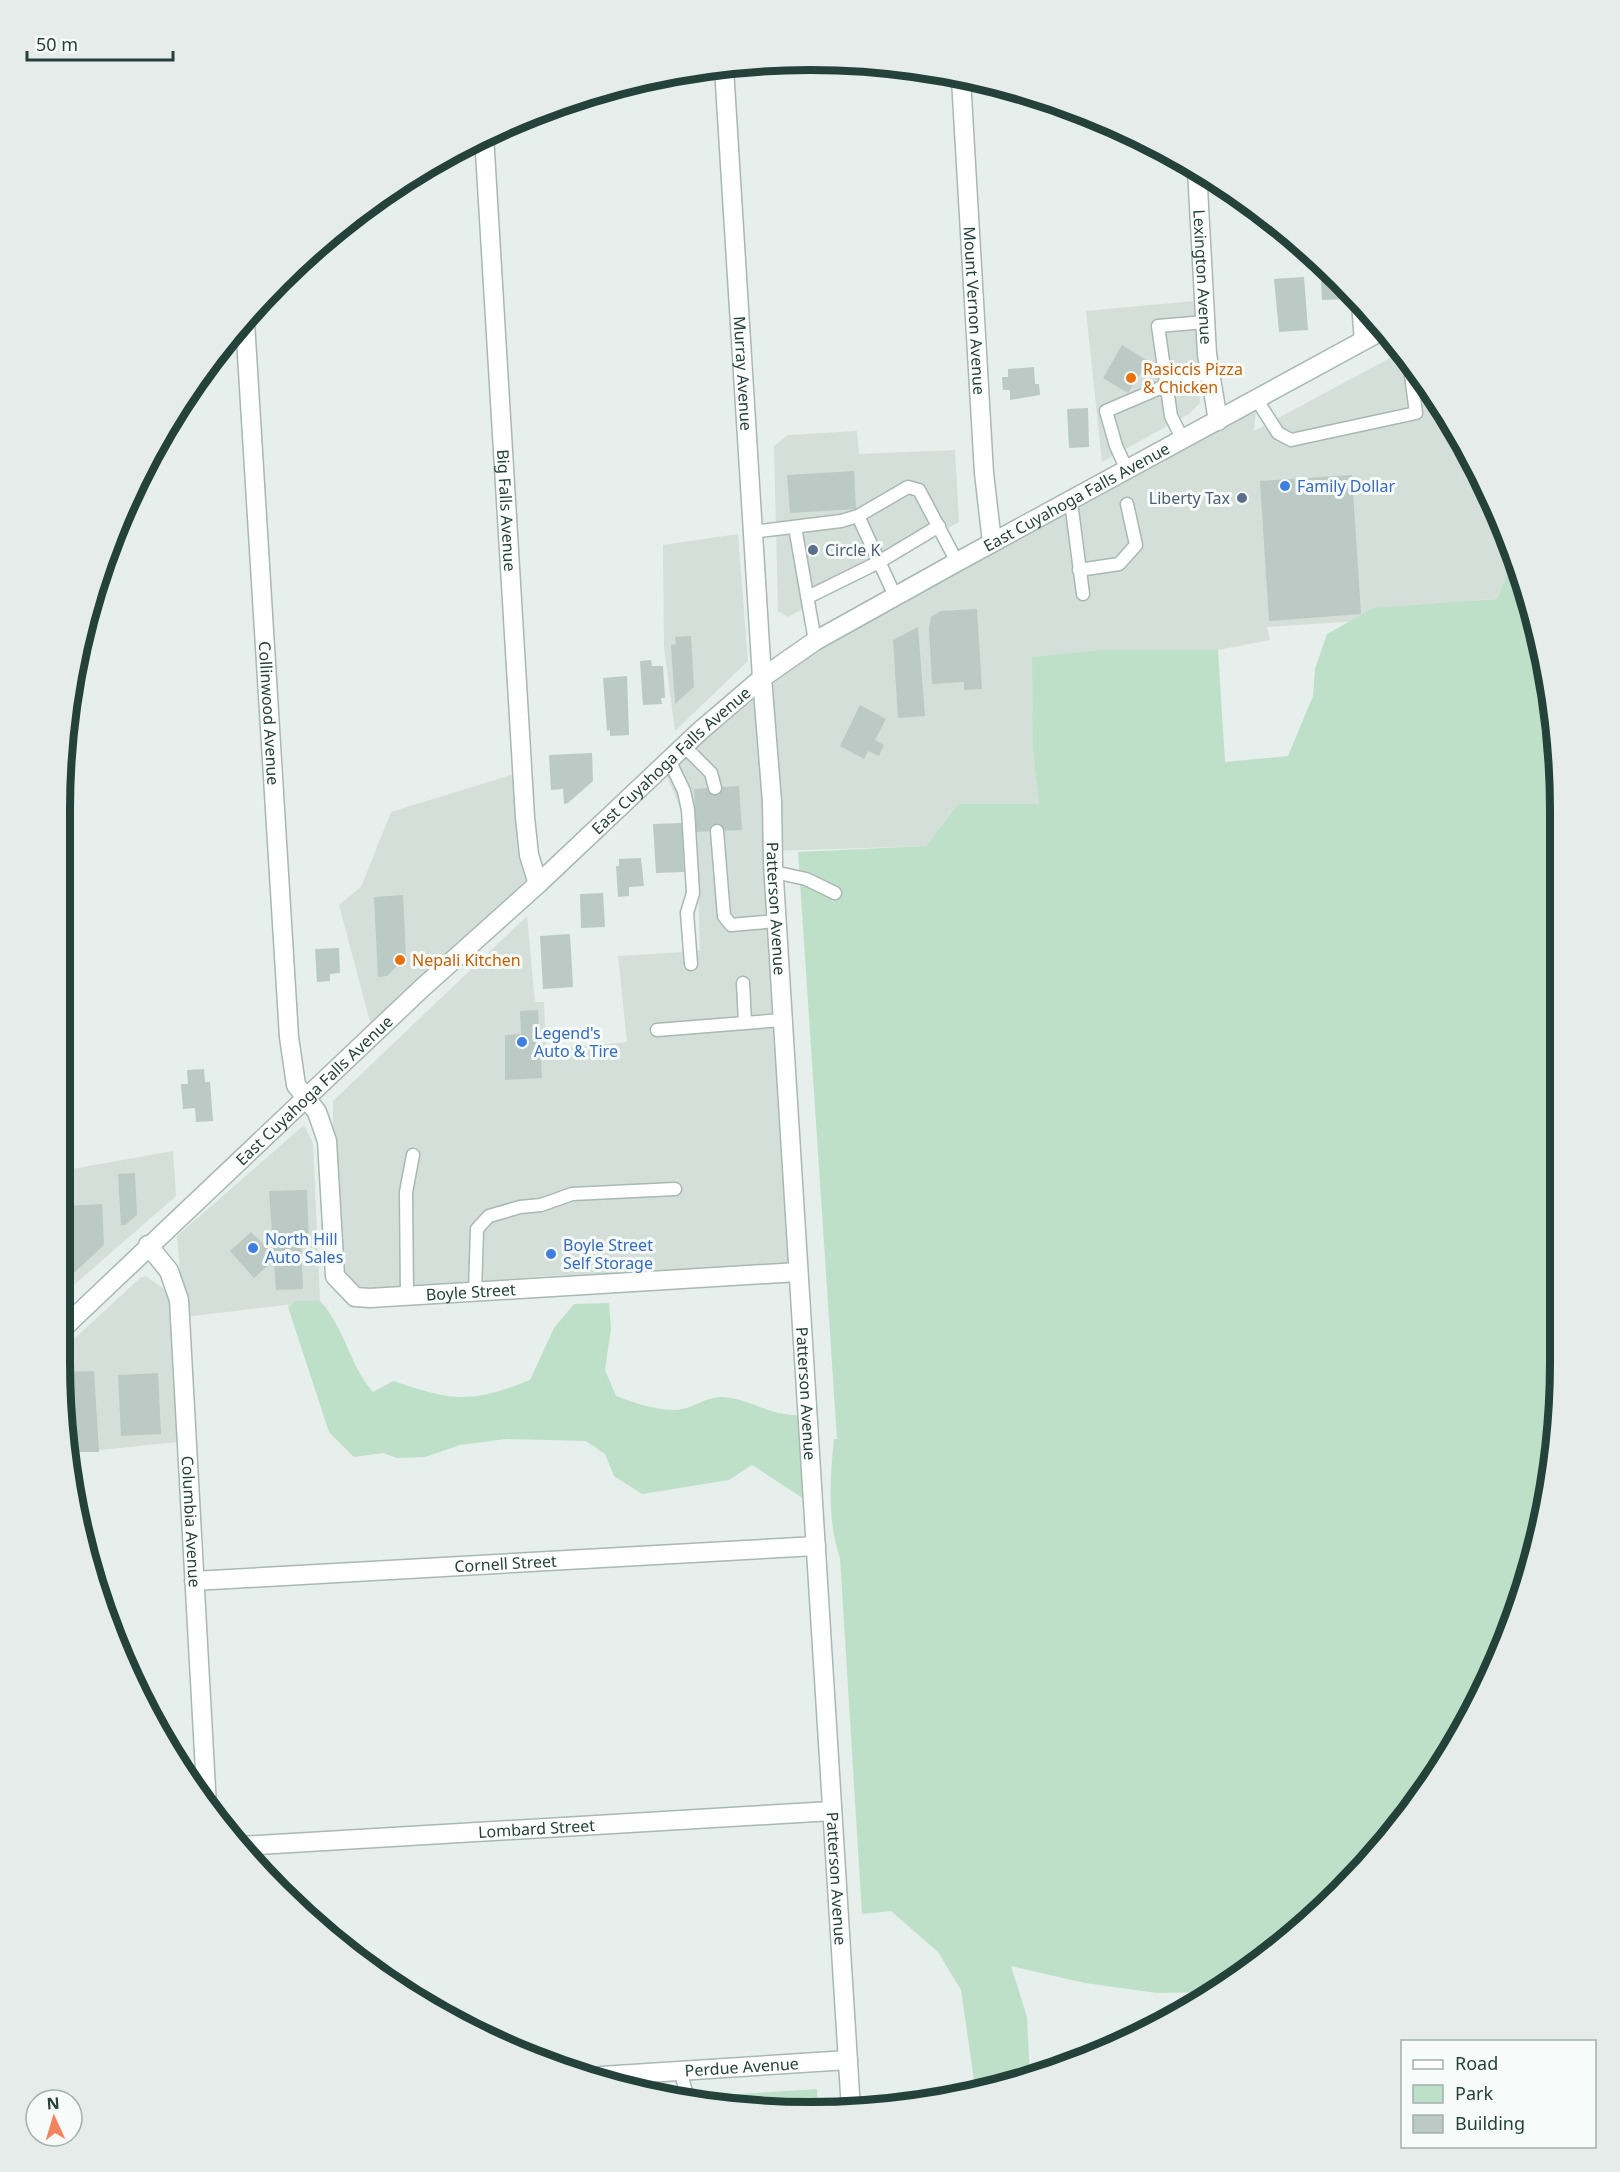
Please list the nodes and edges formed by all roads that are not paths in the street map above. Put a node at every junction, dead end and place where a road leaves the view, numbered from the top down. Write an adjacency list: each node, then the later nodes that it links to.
1 (724, 76): 22 (street, Murray Avenue)
2 (961, 87): 23 (street, Mount Vernon Avenue)
3 (485, 146): 37 (street, Big Falls Avenue)
4 (1198, 181): 6 (street, Lexington Avenue)
5 (1359, 314): 9 (lane)
6 (1205, 322): 10 (street, Lexington Avenue); 12 (lane)
7 (246, 332): 45 (street, Collinwood Avenue)
8 (1376, 334): 9 (street, East Cuyahoga Falls Avenue)
9 (1361, 342): 13 (street, East Cuyahoga Falls Avenue)
10 (1209, 372): 12 (lane); 14 (street, Lexington Avenue)
11 (1412, 380): 13 (lane)
12 (1167, 385): 15 (lane); 16 (lane)
13 (1257, 399): 14 (street, East Cuyahoga Falls Avenue)
14 (1218, 421): 15 (street, East Cuyahoga Falls Avenue)
15 (1183, 440): 16 (street, East Cuyahoga Falls Avenue)
16 (1127, 470): 17 (street, East Cuyahoga Falls Avenue)
17 (1071, 502): 23 (street, East Cuyahoga Falls Avenue); 26 (lane)
18 (1127, 504): 26 (lane)
19 (858, 516): 20 (lane); 21 (lane); 24 (lane)
20 (939, 526): 24 (lane); 25 (lane)
21 (795, 527): 22 (lane); 29 (lane)
22 (752, 532): 31 (street, Murray Avenue)
23 (992, 542): 25 (street, East Cuyahoga Falls Avenue)
24 (879, 562): 28 (lane); 29 (lane)
25 (957, 562): 28 (street, East Cuyahoga Falls Avenue)
26 (1080, 570): 27 (lane)
27 (1083, 594)
28 (895, 596): 30 (street, East Cuyahoga Falls Avenue)
29 (807, 597): 30 (lane)
30 (815, 641): 31 (street, East Cuyahoga Falls Avenue)
31 (762, 678): 32 (street, East Cuyahoga Falls Avenue); 36 (street, Patterson Avenue)
32 (684, 746): 33 (street, East Cuyahoga Falls Avenue); 34 (lane)
33 (669, 760): 37 (street, East Cuyahoga Falls Avenue); 40 (lane)
34 (714, 788)
35 (717, 831): 39 (lane)
36 (774, 872): 38 (lane); 39 (street, Patterson Avenue)
37 (538, 884): 45 (street, East Cuyahoga Falls Avenue)
38 (835, 893)
39 (777, 921): 42 (street, Patterson Avenue)
40 (691, 964)
41 (743, 982): 43 (lane)
42 (782, 1020): 43 (lane); 49 (street, Patterson Avenue)
43 (745, 1023): 44 (lane)
44 (657, 1030)
45 (307, 1100): 48 (street, East Cuyahoga Falls Avenue); 51 (street, Boyle Street)
46 (413, 1155): 51 (lane)
47 (675, 1189): 50 (lane)
48 (148, 1245): 52 (street, East Cuyahoga Falls Avenue); 54 (street, Columbia Avenue)
49 (798, 1272): 50 (street, Boyle Street); 53 (street, Patterson Avenue)
50 (475, 1292): 51 (street, Boyle Street)
51 (407, 1295)
52 (70, 1321)
53 (816, 1546): 54 (street, Cornell Street); 56 (street, Patterson Avenue)
54 (194, 1581): 55 (street, Columbia Avenue)
55 (206, 1788)
56 (832, 1811): 57 (street, Lombard Street); 58 (street, Patterson Avenue)
57 (250, 1845)
58 (848, 2060): 59 (street, Perdue Avenue); 62 (street, Patterson Avenue)
59 (680, 2070): 60 (street, Perdue Avenue); 61 (lane)
60 (615, 2075)
61 (686, 2090)
62 (850, 2100)

